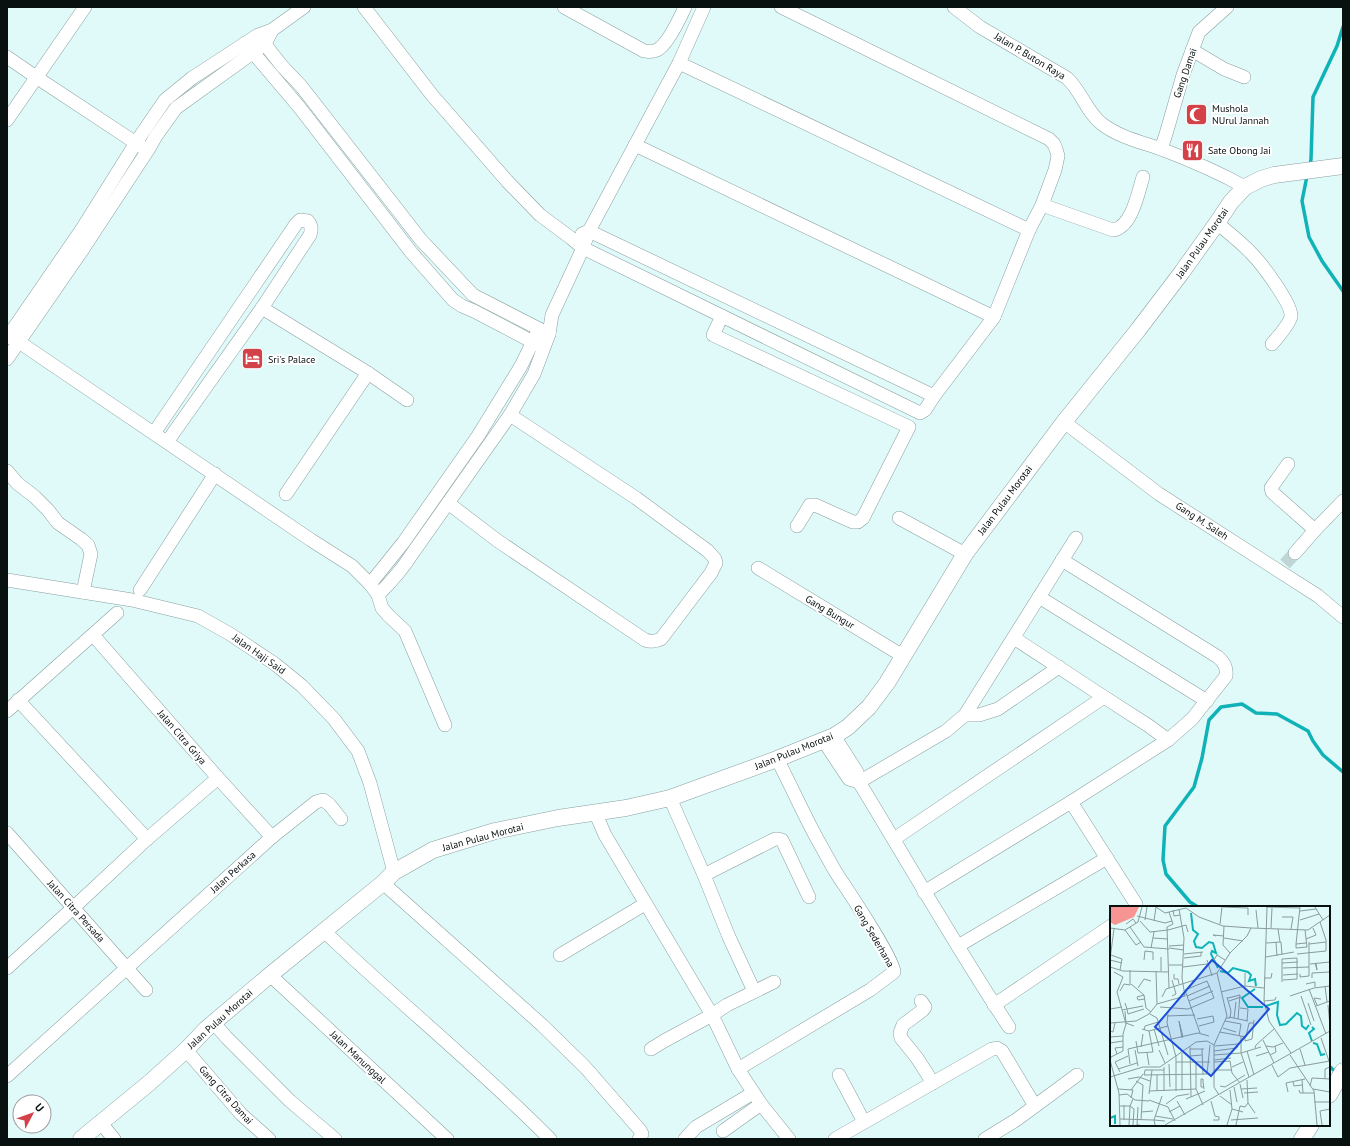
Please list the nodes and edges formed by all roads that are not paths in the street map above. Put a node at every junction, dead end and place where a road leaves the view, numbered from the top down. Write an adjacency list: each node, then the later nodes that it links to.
1 (85, 7): 15 (street)
2 (304, 7): 10 (street)
3 (364, 7): 29 (street)
4 (564, 7): 5 (street)
5 (685, 7)
6 (704, 7): 14 (street)
7 (781, 7): 25 (street)
8 (954, 7): 20 (street, Jalan P. Buton Raya)
9 (1227, 7): 12 (street, Gang Damai)
10 (262, 40): 11 (street); 34 (street)
11 (249, 48): 18 (street); 21 (street); 37 (street)
12 (1192, 50): 16 (street); 20 (street, Gang Damai)
13 (7, 57): 15 (street)
14 (679, 63): 19 (street); 27 (street)
15 (36, 77): 17 (street); 18 (street)
16 (1244, 77)
17 (7, 120)
18 (135, 144): 21 (street); 35 (street)
19 (635, 145): 28 (street); 33 (street)
20 (1161, 149): 24 (street, Jalan P. Buton Raya)
21 (148, 150): 35 (street)
22 (1343, 166): 24 (street, Jalan Pulau Morotai)
23 (1143, 177): 25 (street)
24 (1245, 187): 26 (street, Jalan Pulau Morotai)
25 (1042, 205): 27 (street)
26 (1217, 224): 36 (street); 44 (street, Jalan Pulau Morotai)
27 (1029, 230): 33 (street)
28 (589, 231): 29 (street); 30 (street); 40 (street)
29 (571, 238): 30 (street)
30 (583, 248): 32 (street); 34 (street)
31 (262, 308): 39 (street); 46 (street); 47 (street)
32 (722, 316): 42 (street); 45 (street)
33 (994, 317): 40 (street)
34 (544, 332): 37 (street)
35 (10, 337): 38 (street); 46 (street)
36 (1272, 344)
37 (538, 345): 43 (street); 63 (street)
38 (7, 359)
39 (368, 373): 41 (street); 51 (street)
40 (934, 396): 42 (street)
41 (407, 400)
42 (920, 412): 45 (street)
43 (510, 414): 53 (street); 53 (street)
44 (1064, 422): 59 (street, Jalan Pulau Morotai); 69 (street, Gang M. Saleh)
45 (909, 427): 55 (street)
46 (154, 433): 47 (street)
47 (167, 442): 50 (street)
48 (1288, 464): 56 (street)
49 (7, 471): 65 (street)
50 (214, 474): 63 (street); 64 (street)
51 (286, 494)
52 (1343, 501): 56 (street)
53 (448, 503): 66 (street)
54 (899, 518): 59 (street)
55 (797, 526)
56 (1315, 530): 58 (street)
57 (1076, 538): 60 (street)
58 (1294, 553)
59 (965, 554): 72 (street, Jalan Pulau Morotai)
60 (1062, 560): 67 (street); 76 (street)
61 (758, 568): 72 (street, Gang Bungur)
62 (7, 580): 65 (street, Jalan Haji Said)
63 (370, 584): 66 (street)
64 (140, 590)
65 (83, 592): 95 (street, Jalan Haji Said)
66 (378, 595): 79 (street)
67 (1039, 597): 71 (street); 76 (street)
68 (117, 613): 70 (street)
69 (1343, 618)
70 (92, 635): 75 (street); 83 (street, Jalan Citra Griya)
71 (1014, 638): 73 (street); 78 (street)
72 (903, 656): 80 (street, Jalan Pulau Morotai)
73 (1059, 667): 74 (street); 78 (street)
74 (1104, 697): 81 (street); 92 (street)
75 (18, 700): 77 (street); 91 (street)
76 (1206, 701): 81 (street)
77 (7, 711)
78 (964, 715): 84 (street)
79 (445, 725)
80 (828, 738): 82 (street, Jalan Pulau Morotai); 84 (street)
81 (1168, 740): 86 (street)
82 (777, 759): 85 (street, Jalan Pulau Morotai); 118 (street, Gang Sederhana)
83 (218, 778): 90 (street, Jalan Citra Griya); 91 (street)
84 (859, 782): 92 (street)
85 (670, 798): 87 (street, Jalan Pulau Morotai); 94 (street)
86 (1071, 802): 93 (street); 96 (street)
87 (594, 812): 95 (street, Jalan Pulau Morotai); 98 (street)
88 (341, 819): 90 (street, Jalan Perkasa)
89 (8, 835): 100 (street, Jalan Citra Persada)
90 (272, 837): 106 (street, Jalan Perkasa)
91 (147, 839): 100 (street)
92 (894, 840): 96 (street)
93 (1107, 858): 99 (street); 103 (street)
94 (704, 875): 97 (street); 110 (street)
95 (389, 878): 102 (street, Jalan Pulau Morotai); 138 (street)
96 (924, 892): 103 (street)
97 (809, 897)
98 (645, 904): 104 (street); 113 (street)
99 (1136, 906)
100 (73, 908): 105 (street); 106 (street, Jalan Citra Persada)
101 (1110, 927): 112 (street)
102 (324, 931): 107 (street, Jalan Pulau Morotai); 137 (street)
103 (958, 946): 112 (street)
104 (560, 955)
105 (7, 968)
106 (128, 968): 109 (street, Jalan Citra Persada); 122 (street, Jalan Perkasa)
107 (270, 975): 114 (street, Jalan Pulau Morotai); 136 (street, Jalan Manunggal)
108 (774, 982): 110 (street)
109 (146, 990)
110 (754, 991): 113 (street)
111 (921, 1001): 123 (street)
112 (994, 1004): 115 (street)
113 (712, 1015): 116 (street); 118 (street)
114 (214, 1023): 117 (street, Jalan Pulau Morotai); 135 (street)
115 (1009, 1027)
116 (651, 1049)
117 (186, 1050): 129 (street, Jalan Pulau Morotai); 134 (street, Gang Citra Damai)
118 (738, 1069): 125 (street)
119 (1343, 1071): 124 (street)
120 (839, 1075): 128 (street)
121 (1077, 1075): 127 (street)
122 (7, 1076)
123 (933, 1083): 127 (street); 128 (street)
124 (1332, 1090)
125 (753, 1093): 126 (street); 139 (street)
126 (761, 1104): 131 (street); 140 (street)
127 (1035, 1106): 142 (street)
128 (864, 1122): 141 (street)
129 (102, 1123): 132 (street, Jalan Pulau Morotai); 133 (street)
130 (1310, 1126): 143 (street)
131 (723, 1131)
132 (81, 1139)
133 (114, 1139)
134 (269, 1139)
135 (335, 1139)
136 (447, 1139)
137 (550, 1139)
138 (639, 1139)
139 (685, 1139)
140 (789, 1139)
141 (835, 1139)
142 (985, 1139)
143 (1302, 1139)

